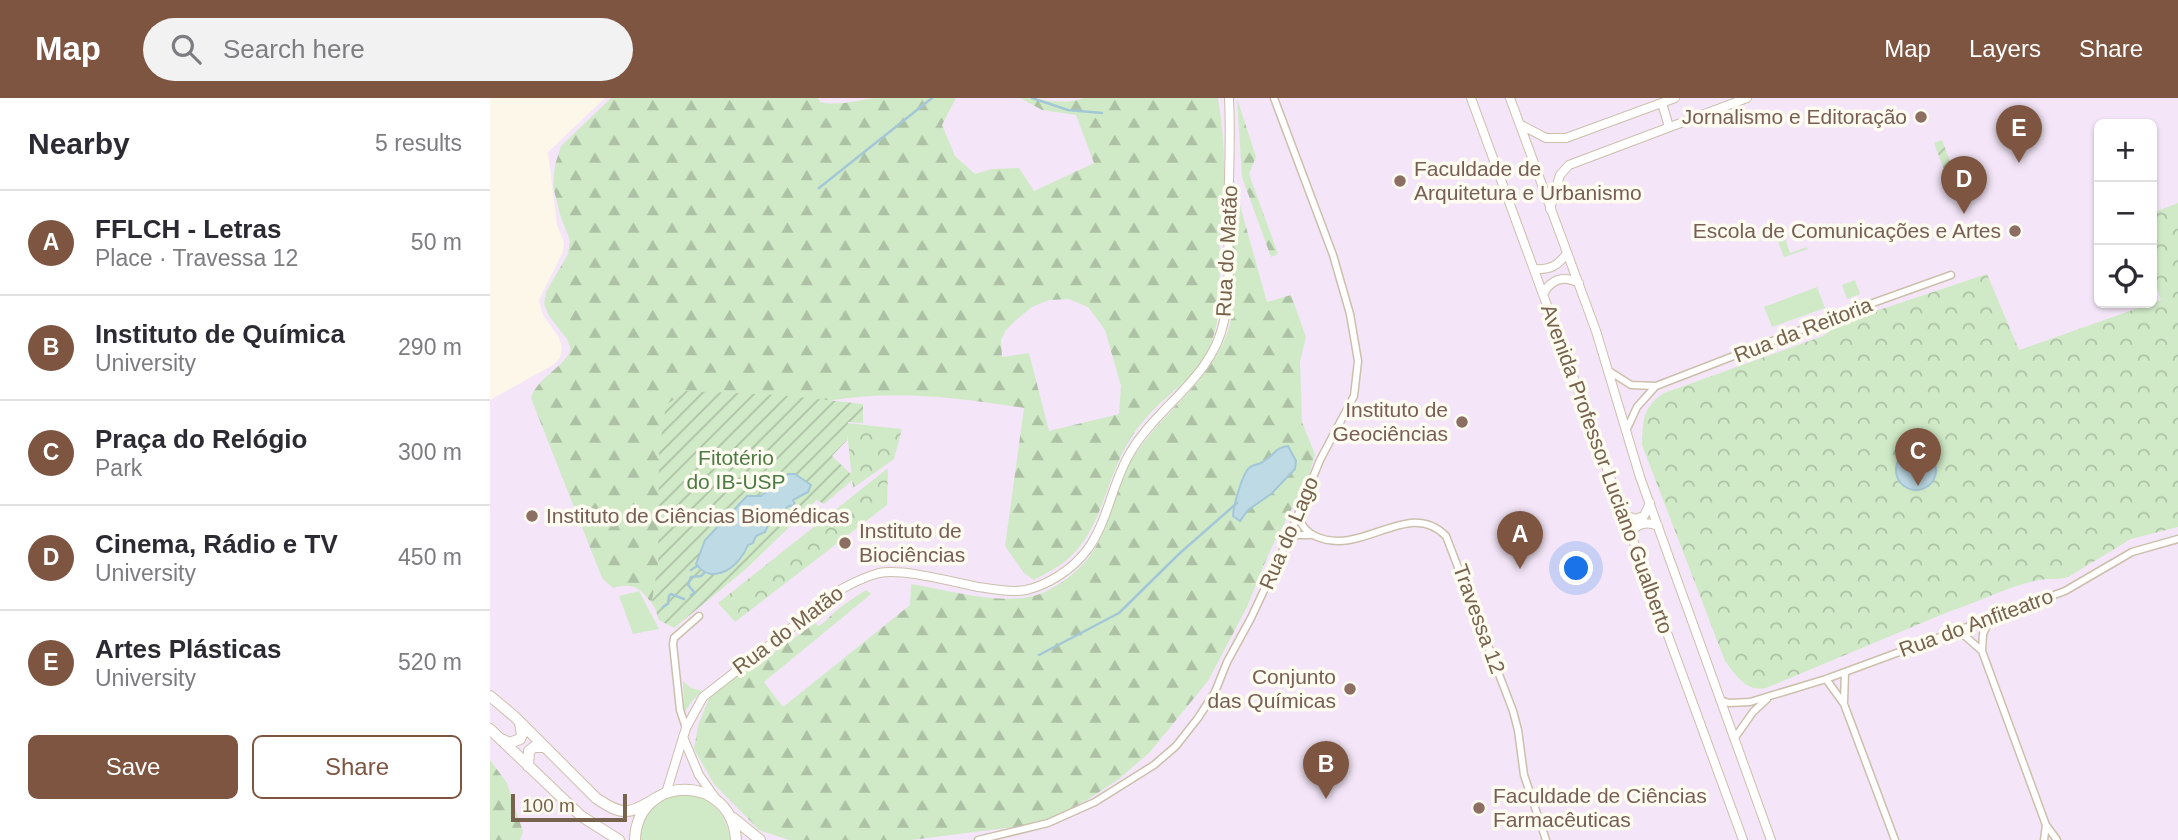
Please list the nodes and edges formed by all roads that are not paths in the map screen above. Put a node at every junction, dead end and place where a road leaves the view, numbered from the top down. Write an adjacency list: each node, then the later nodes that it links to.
1 (1229, 98): 38 (street, Rua do Matão)
2 (1274, 98): 20 (street, Rua do Lago)
3 (1471, 98): 12 (street, Avenida Professor Luciano Gualberto)
4 (1510, 98): 8 (street, Avenida Professor Luciano Gualberto)
5 (1675, 98): 7 (street)
6 (1747, 98): 9 (street)
7 (1662, 103): 8 (street); 9 (street)
8 (1520, 123): 10 (street, Avenida Professor Luciano Gualberto)
9 (1669, 127): 10 (street)
10 (1550, 209): 11 (street, Avenida Professor Luciano Gualberto)
11 (1567, 253): 12 (street); 14 (street, Avenida Professor Luciano Gualberto)
12 (1534, 269): 15 (street, Avenida Professor Luciano Gualberto)
13 (1951, 275): 17 (street, Rua da Reitoria)
14 (1579, 283): 15 (street); 16 (street, Avenida Professor Luciano Gualberto)
15 (1543, 294): 21 (street, Avenida Professor Luciano Gualberto)
16 (1609, 371): 17 (street); 18 (street, Avenida Professor Luciano Gualberto)
17 (1656, 386): 18 (street, Rua da Reitoria)
18 (1625, 432): 19 (street, Avenida Professor Luciano Gualberto)
19 (1650, 503): 21 (street); 22 (street, Avenida Professor Luciano Gualberto)
20 (1298, 515): 24 (street); 25 (street, Rua do Lago)
21 (1625, 515): 23 (street, Avenida Professor Luciano Gualberto)
22 (1658, 526): 23 (street); 35 (street, Avenida Professor Luciano Gualberto)
23 (1631, 532): 54 (street, Avenida Professor Luciano Gualberto)
24 (1312, 535): 25 (street, Travessa 12); 53 (street, Travessa 12)
25 (1288, 539): 52 (street, Rua do Lago)
26 (2178, 539): 28 (street, Rua do Anfiteatro)
27 (699, 616): 38 (street)
28 (1990, 619): 29 (street, Rua do Anfiteatro); 30 (street)
29 (1954, 631): 30 (street); 31 (street, Rua do Anfiteatro)
30 (1982, 651): 47 (street)
31 (1844, 672): 32 (street, Rua do Anfiteatro); 36 (street)
32 (1826, 680): 34 (street, Rua do Anfiteatro); 36 (street)
33 (490, 696): 37 (main road)
34 (1769, 698): 35 (street, Rua do Anfiteatro); 40 (street, Rua do Anfiteatro)
35 (1720, 700): 40 (street, Avenida Professor Luciano Gualberto)
36 (1844, 704): 56 (street)
37 (518, 719): 39 (main road); 41 (main road)
38 (685, 732): 43 (street, Rua do Matão); 45 (street)
39 (494, 733): 42 (main road)
40 (1734, 739): 55 (street, Avenida Professor Luciano Gualberto)
41 (546, 747): 42 (main road); 44 (main road)
42 (528, 766): 48 (main road)
43 (666, 793): 44 (main road); 45 (main road)
44 (656, 798): 49 (main road)
45 (716, 799): 46 (main road)
46 (727, 812): 50 (main road); 51 (main road)
47 (2046, 825): 57 (street); 58 (street)
48 (619, 840)
49 (635, 840)
50 (736, 840)
51 (760, 840)
52 (978, 840)
53 (1546, 840)
54 (1743, 840)
55 (1770, 840)
56 (1895, 840)
57 (2044, 840)
58 (2057, 840)

